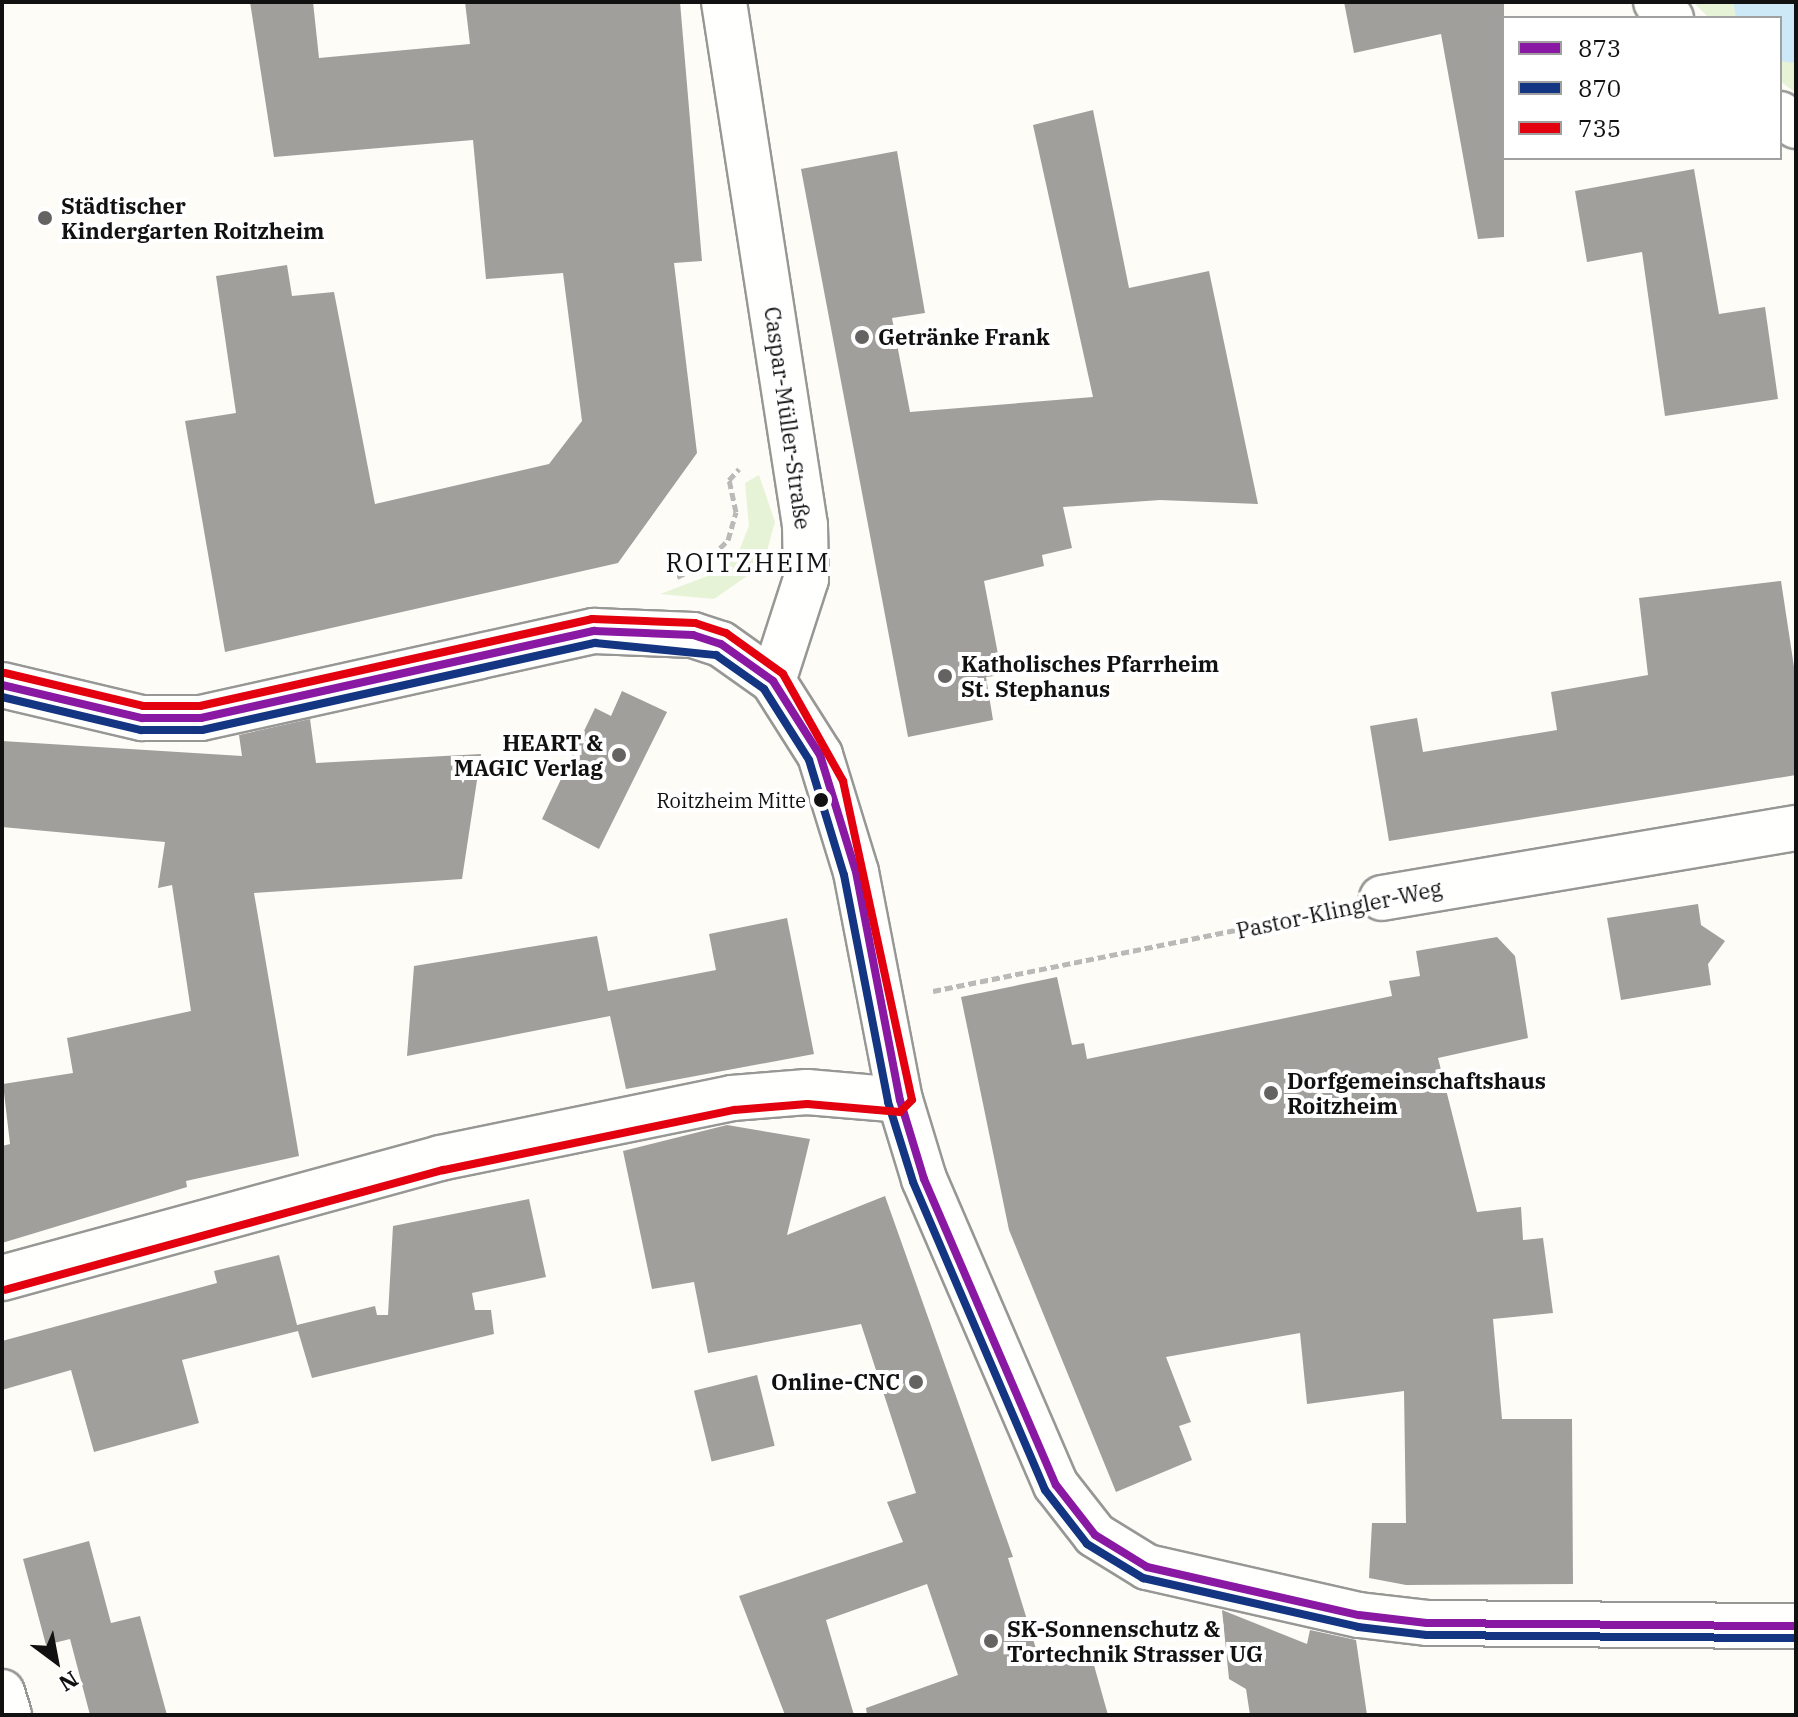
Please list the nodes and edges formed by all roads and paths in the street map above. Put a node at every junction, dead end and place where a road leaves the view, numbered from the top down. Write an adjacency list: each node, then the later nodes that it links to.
1 (724, 2): 2 (street, Caspar-Müller-Straße)
2 (789, 410): 3 (path); 4 (street, Caspar-Müller-Straße)
3 (667, 579)
4 (773, 681): 5 (street); 8 (street)
5 (2, 685)
6 (1796, 828): 7 (street, Pastor-Klingler-Weg)
7 (1382, 898): 8 (path, Pastor-Klingler-Weg)
8 (884, 1001): 9 (street)
9 (900, 1100): 10 (street); 11 (street)
10 (2, 1278)
11 (1796, 1626)
12 (2, 1692): 13 (street)
13 (9, 1715)

